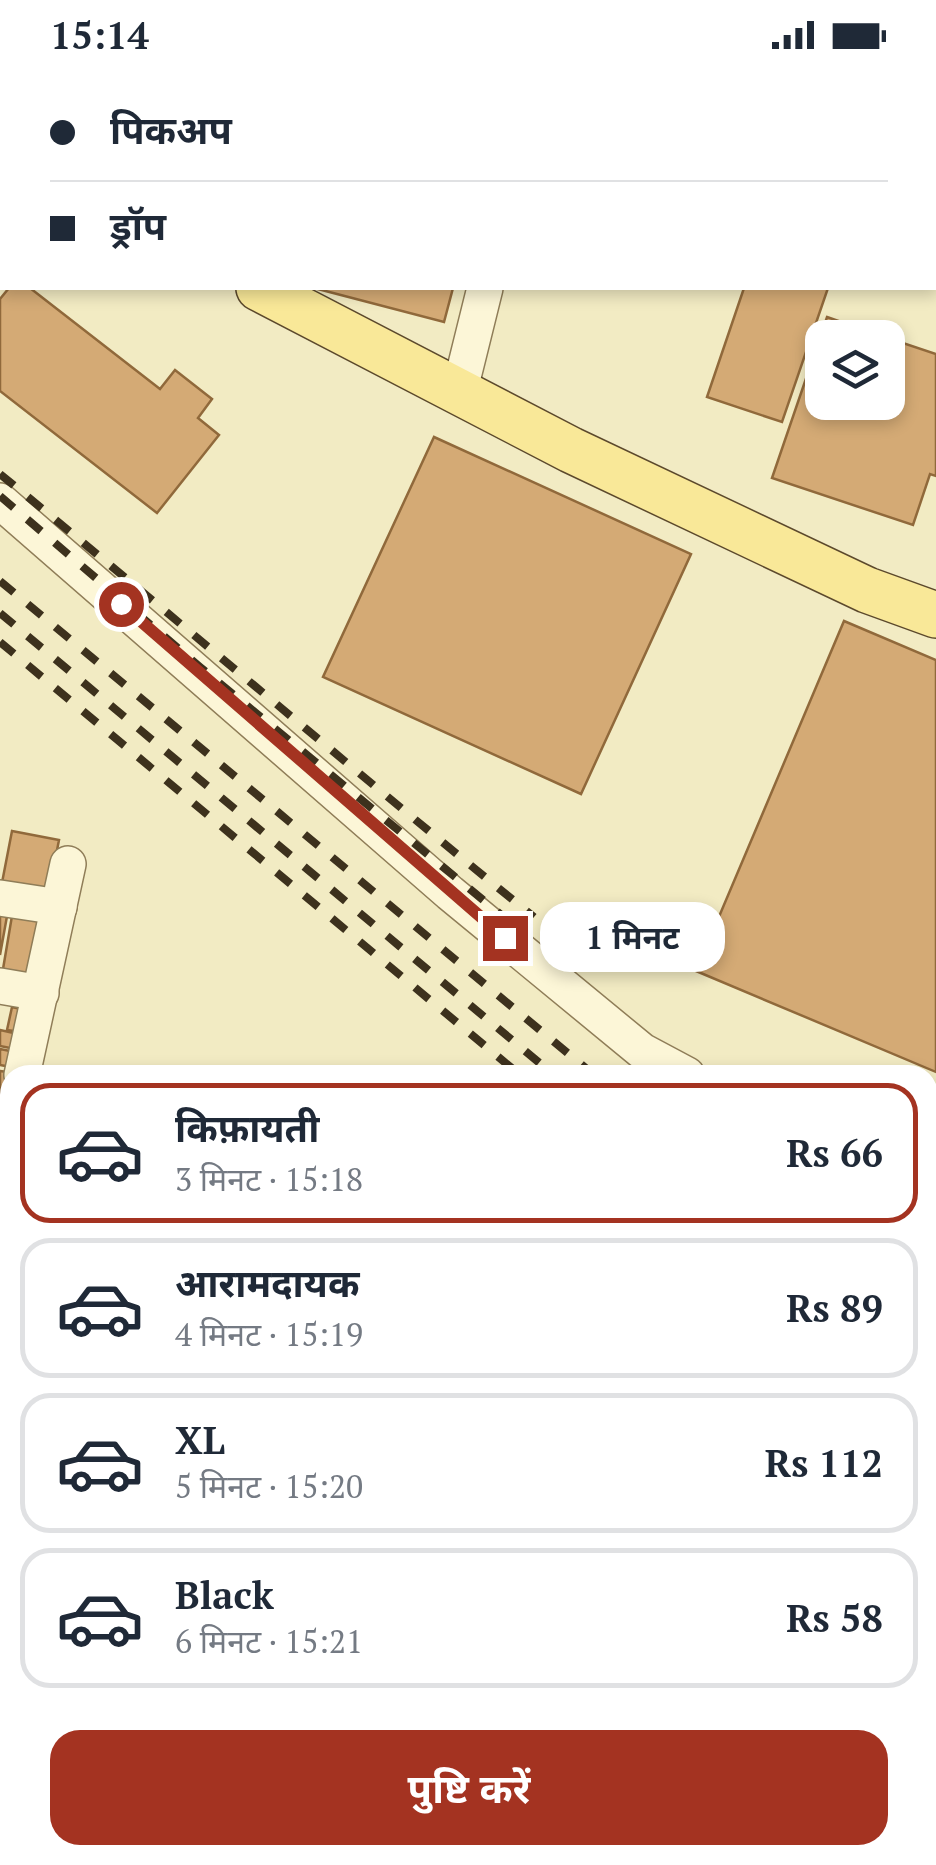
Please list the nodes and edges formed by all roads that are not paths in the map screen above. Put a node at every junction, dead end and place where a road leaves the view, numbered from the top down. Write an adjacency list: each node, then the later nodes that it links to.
1 (263, 290): 3 (main road)
2 (485, 290): 3 (street)
3 (459, 393): 5 (main road)
4 (0, 501): 12 (street)
5 (936, 615)
6 (68, 864): 8 (street)
7 (0, 898): 8 (street)
8 (59, 907): 10 (street)
9 (0, 986): 10 (street)
10 (41, 993): 11 (street)
11 (24, 1065)
12 (668, 1065)

